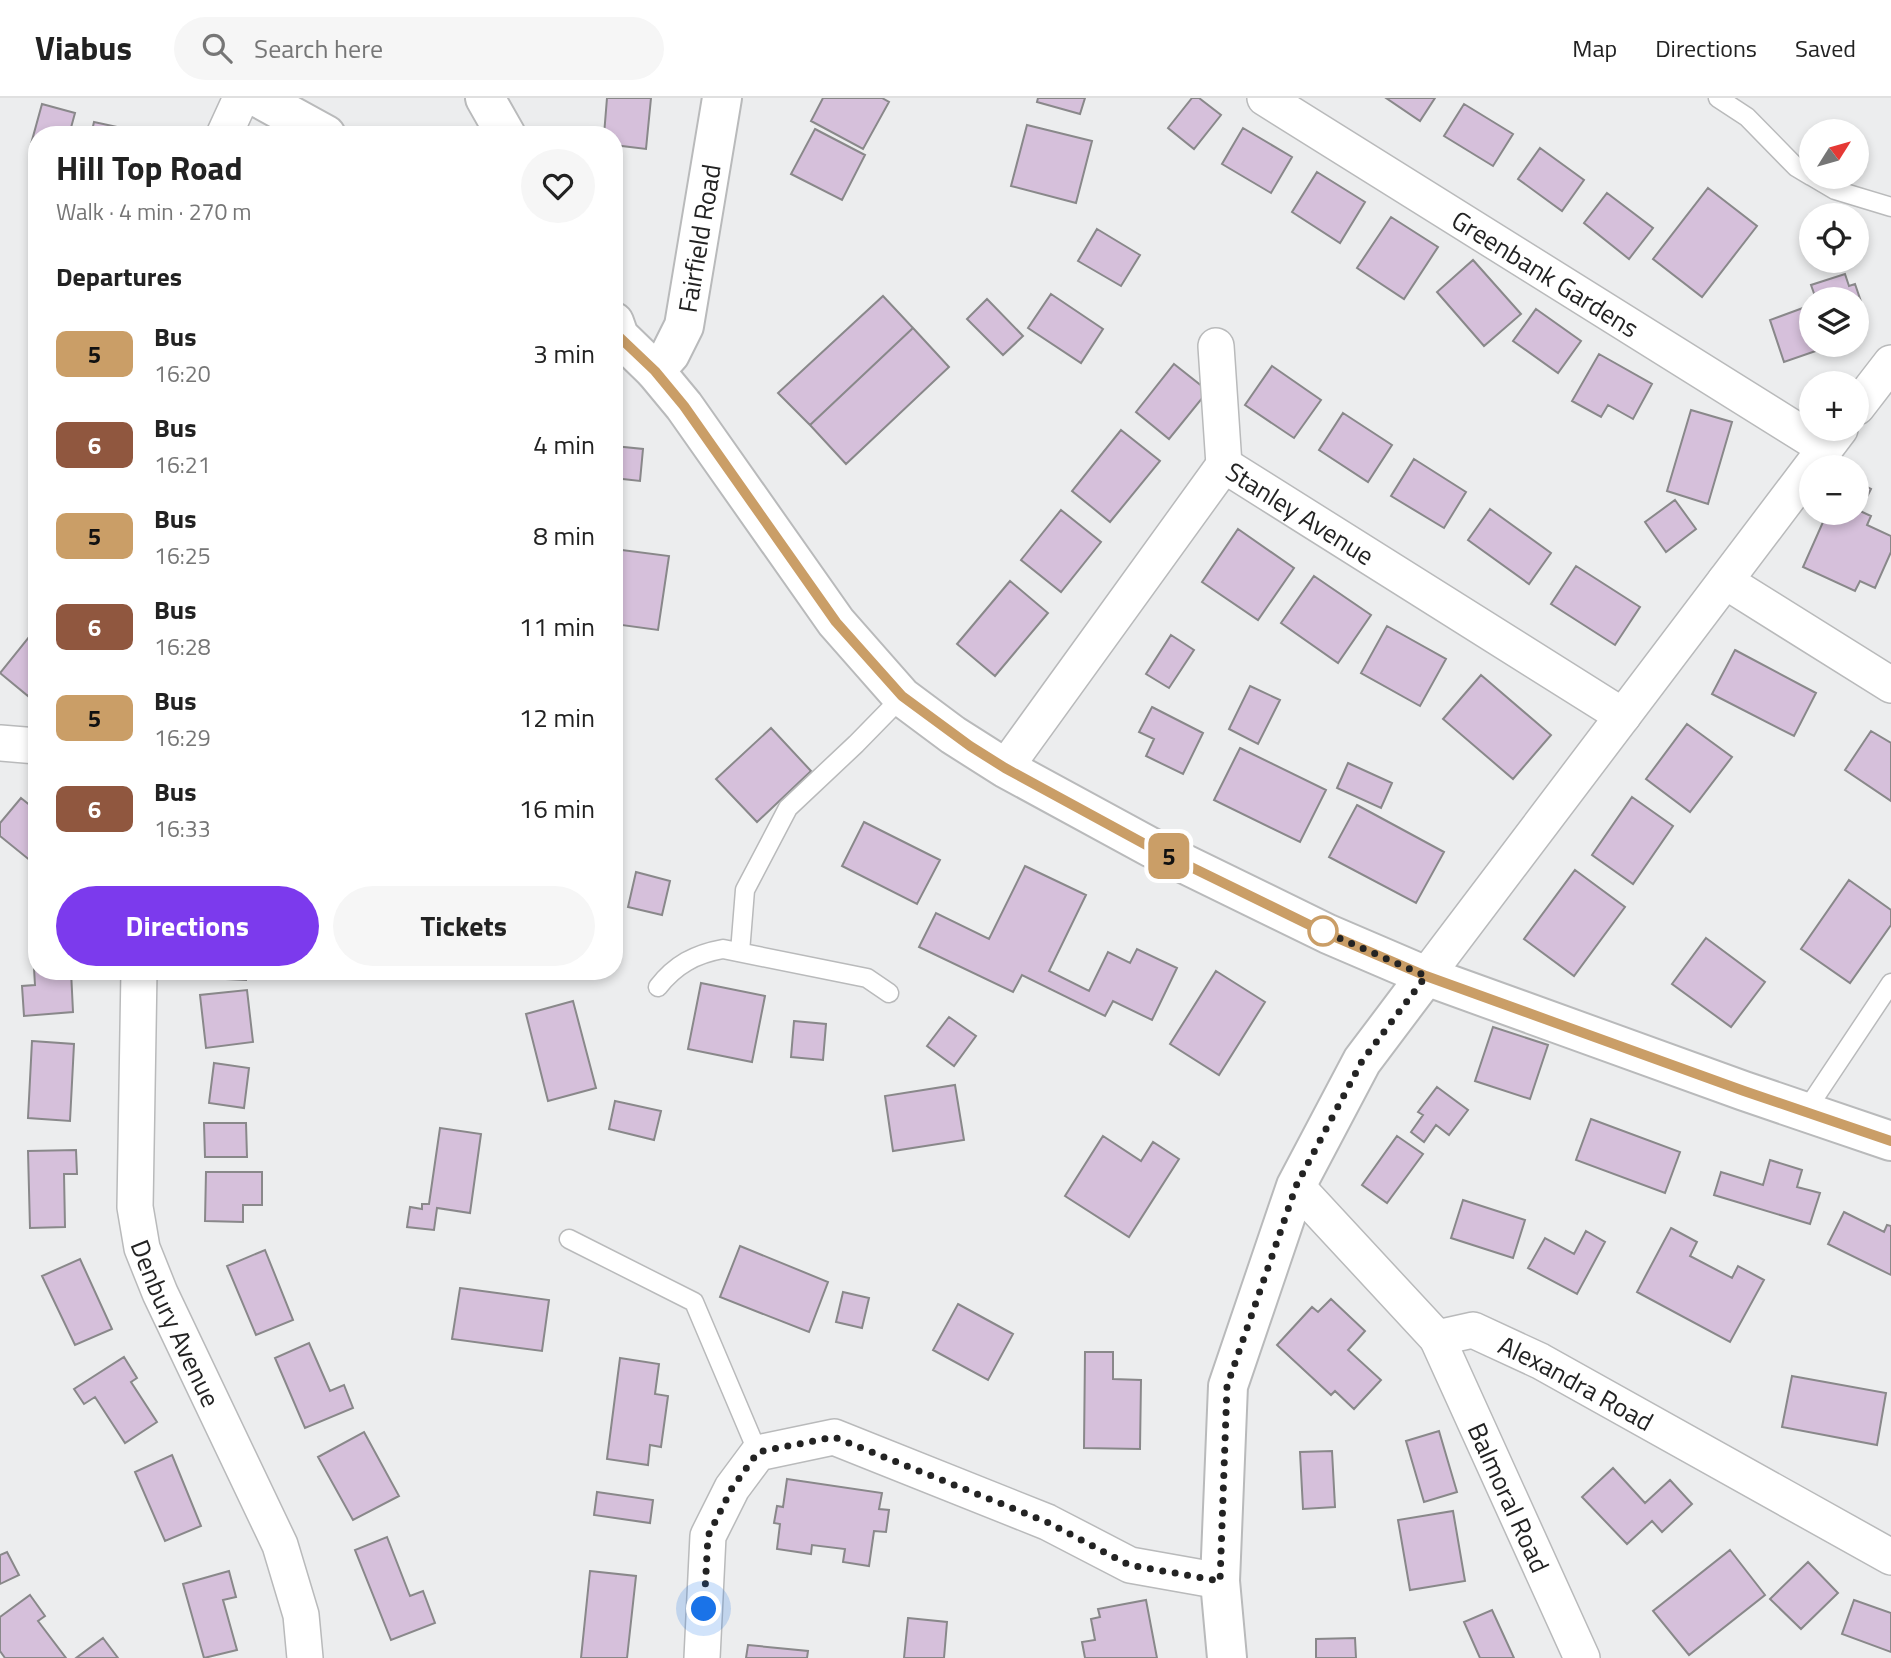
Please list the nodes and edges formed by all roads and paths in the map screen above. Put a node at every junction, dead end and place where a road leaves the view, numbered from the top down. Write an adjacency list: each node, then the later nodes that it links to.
1 (241, 98): 7 (street)
2 (259, 98): 8 (street)
3 (485, 98): 9 (street)
4 (722, 98): 16 (street, Fairfield Road)
5 (1265, 98): 18 (street, Greenbank Gardens)
6 (1718, 98): 10 (lane)
7 (228, 126)
8 (310, 126)
9 (501, 126)
10 (1799, 169)
11 (1833, 189): 12 (lane)
12 (1891, 207)
13 (623, 337): 16 (street)
14 (1216, 346): 20 (street)
15 (1891, 363): 17 (street)
16 (655, 371): 23 (street)
17 (1869, 391)
18 (1799, 418)
19 (1830, 441): 21 (street)
20 (1224, 465): 24 (street, Stanley Avenue); 27 (street, Stanley Avenue)
21 (1725, 581): 22 (street); 24 (street)
22 (1891, 685)
23 (902, 696): 27 (street); 28 (lane)
24 (1623, 716): 29 (street)
25 (0, 743): 26 (street)
26 (28, 745)
27 (1005, 768): 29 (street)
28 (740, 952): 32 (lane); 33 (lane)
29 (1426, 976): 34 (street); 36 (street)
30 (139, 980): 42 (street, Denbury Avenue)
31 (1891, 983): 34 (lane)
32 (658, 988)
33 (889, 993)
34 (1805, 1112): 35 (street)
35 (1891, 1141)
36 (1296, 1186): 38 (street); 41 (street)
37 (569, 1239): 39 (lane)
38 (1437, 1338): 40 (street, Alexandra Road); 45 (street, Balmoral Road)
39 (758, 1452): 41 (street); 43 (street)
40 (1891, 1557)
41 (1220, 1581): 44 (street)
42 (304, 1658)
43 (702, 1658)
44 (1227, 1658)
45 (1582, 1658)

